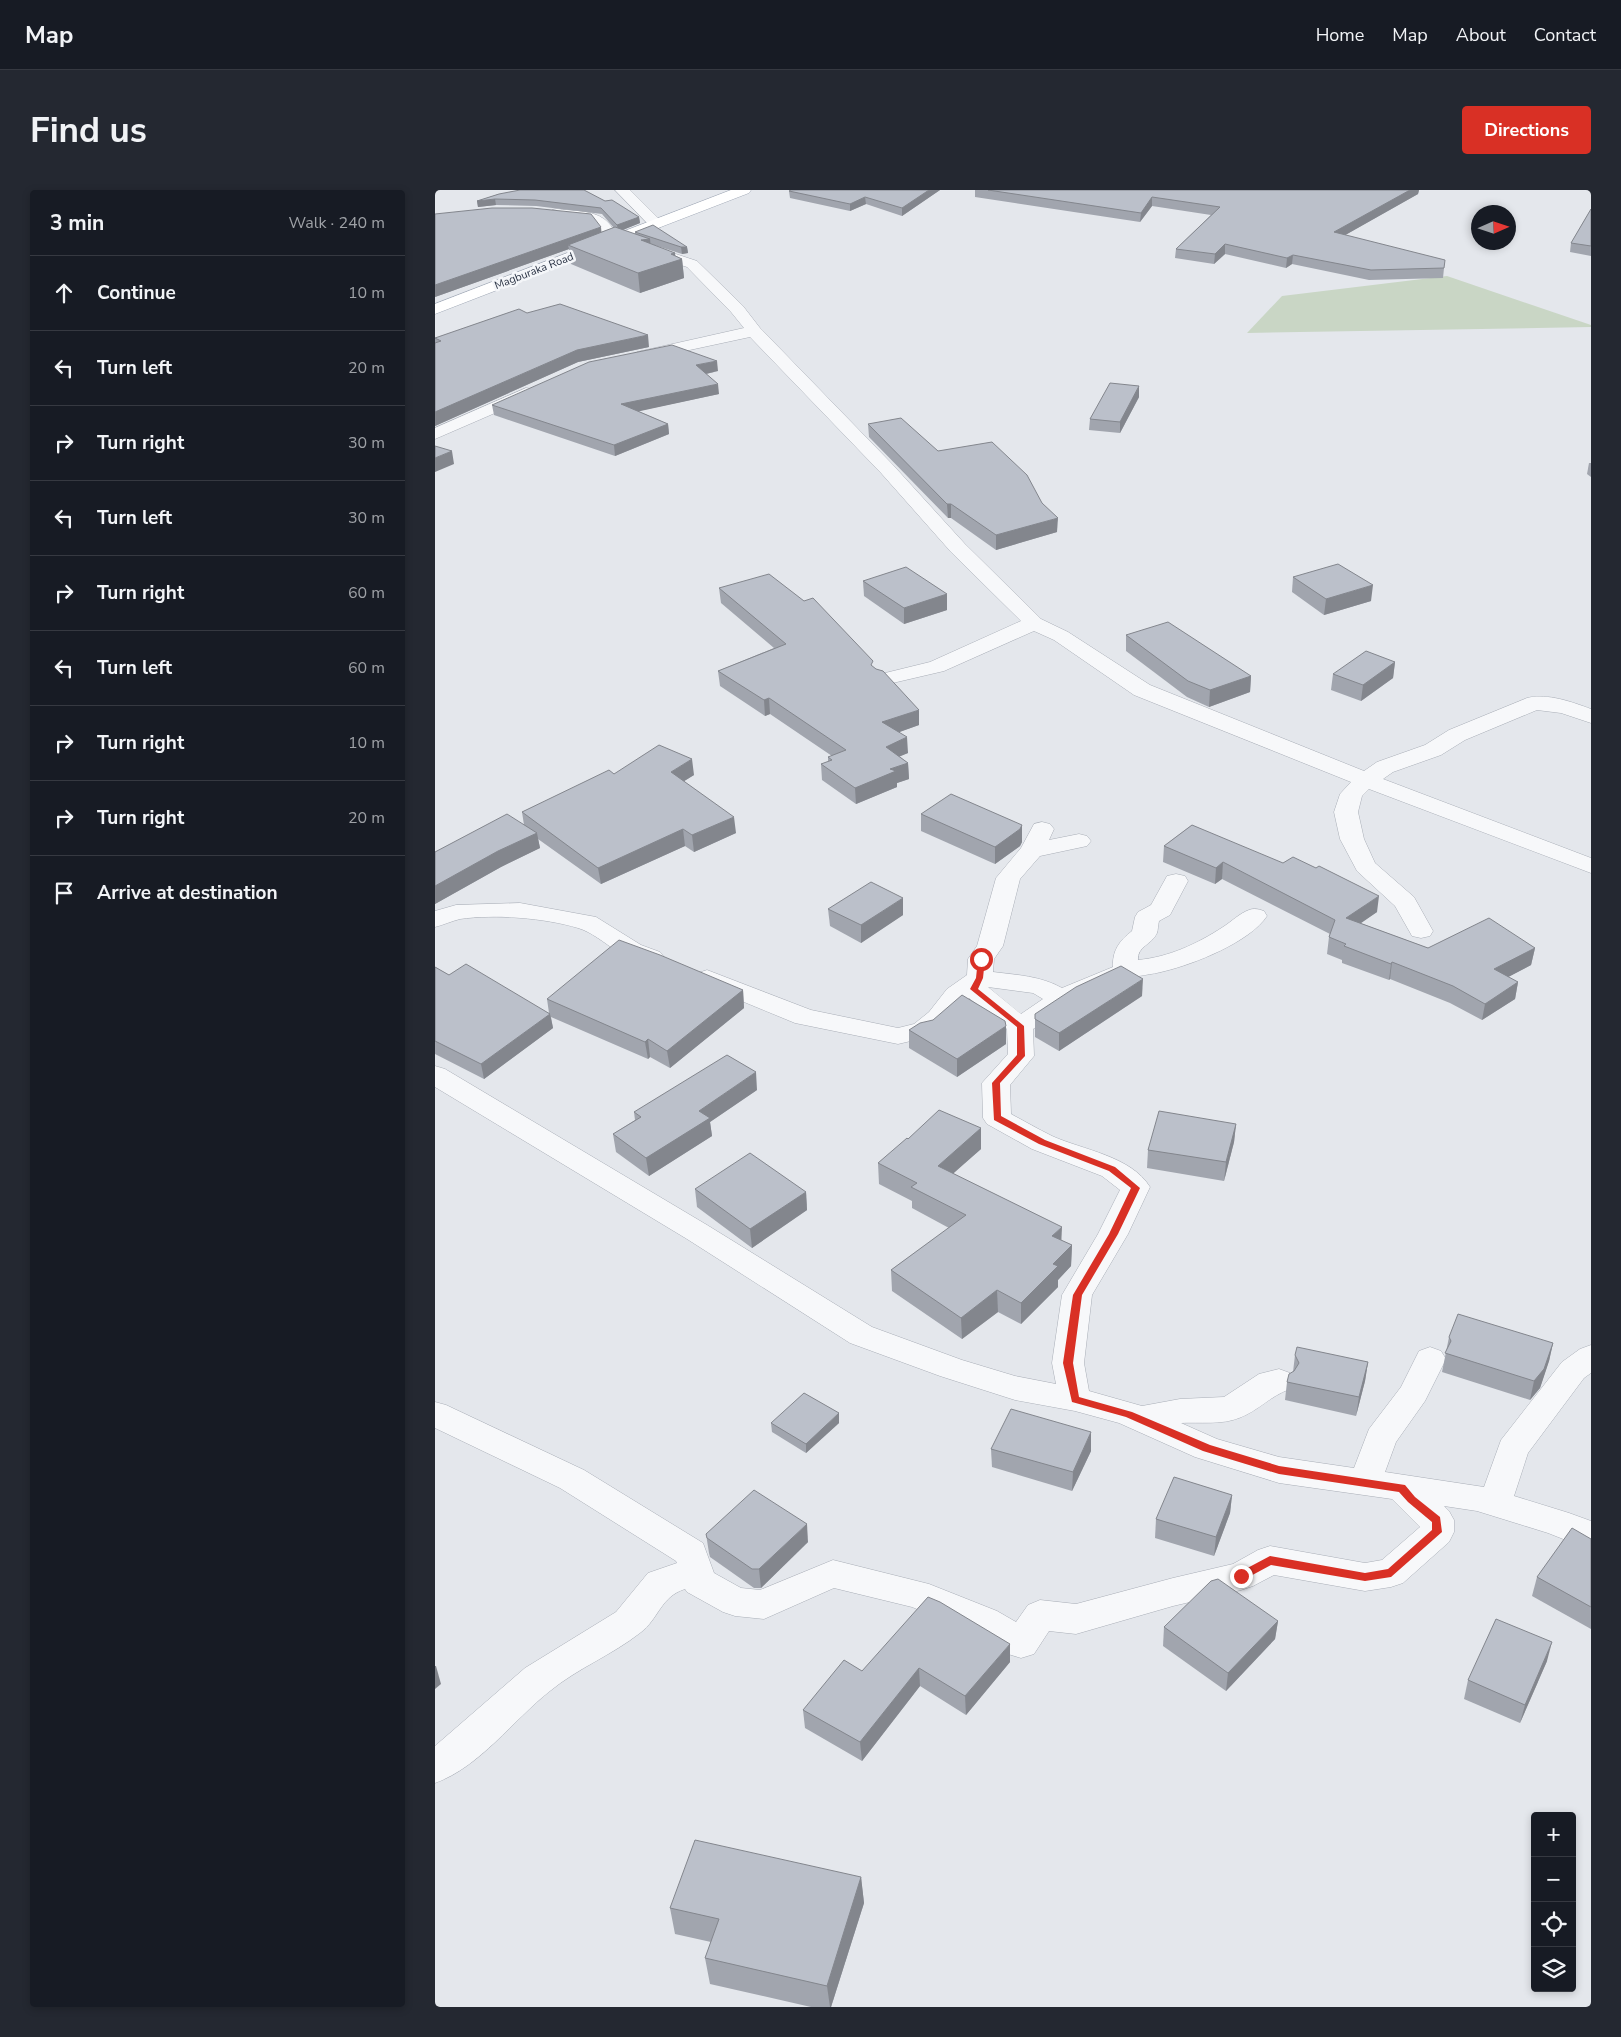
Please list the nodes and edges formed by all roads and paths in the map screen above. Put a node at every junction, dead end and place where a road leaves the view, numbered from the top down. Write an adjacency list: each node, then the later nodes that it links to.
1 (623, 190): 4 (street)
2 (744, 190): 4 (main road, Magburaka Road)
3 (541, 212): 5 (street)
4 (657, 224): 5 (main road, Magburaka Road)
5 (617, 239): 6 (main road, Magburaka Road); 7 (street)
6 (435, 309)
7 (753, 331): 8 (street); 11 (street)
8 (623, 359)
9 (541, 387): 10 (street)
10 (435, 434)
11 (1034, 623): 12 (street); 14 (street)
12 (884, 679)
13 (1591, 716): 14 (street)
14 (1366, 780): 16 (street); 20 (street)
15 (1079, 841): 22 (street)
16 (1591, 866)
17 (1176, 881): 21 (street)
18 (1255, 916): 21 (street)
19 (435, 920): 22 (street)
20 (1421, 931)
21 (1126, 971): 23 (street)
22 (980, 978): 23 (street); 24 (street)
23 (1061, 999): 24 (street)
24 (1021, 1026): 29 (street)
25 (435, 1075): 29 (street)
26 (1591, 1357): 34 (street)
27 (1430, 1359): 32 (street)
28 (1279, 1381): 31 (street)
29 (1075, 1399): 31 (street)
30 (435, 1414): 36 (street)
31 (1140, 1419): 32 (street)
32 (1365, 1483): 33 (street)
33 (1402, 1488): 34 (street); 36 (street)
34 (1495, 1503): 35 (street)
35 (1591, 1536)
36 (696, 1571): 37 (street)
37 (435, 1767)

